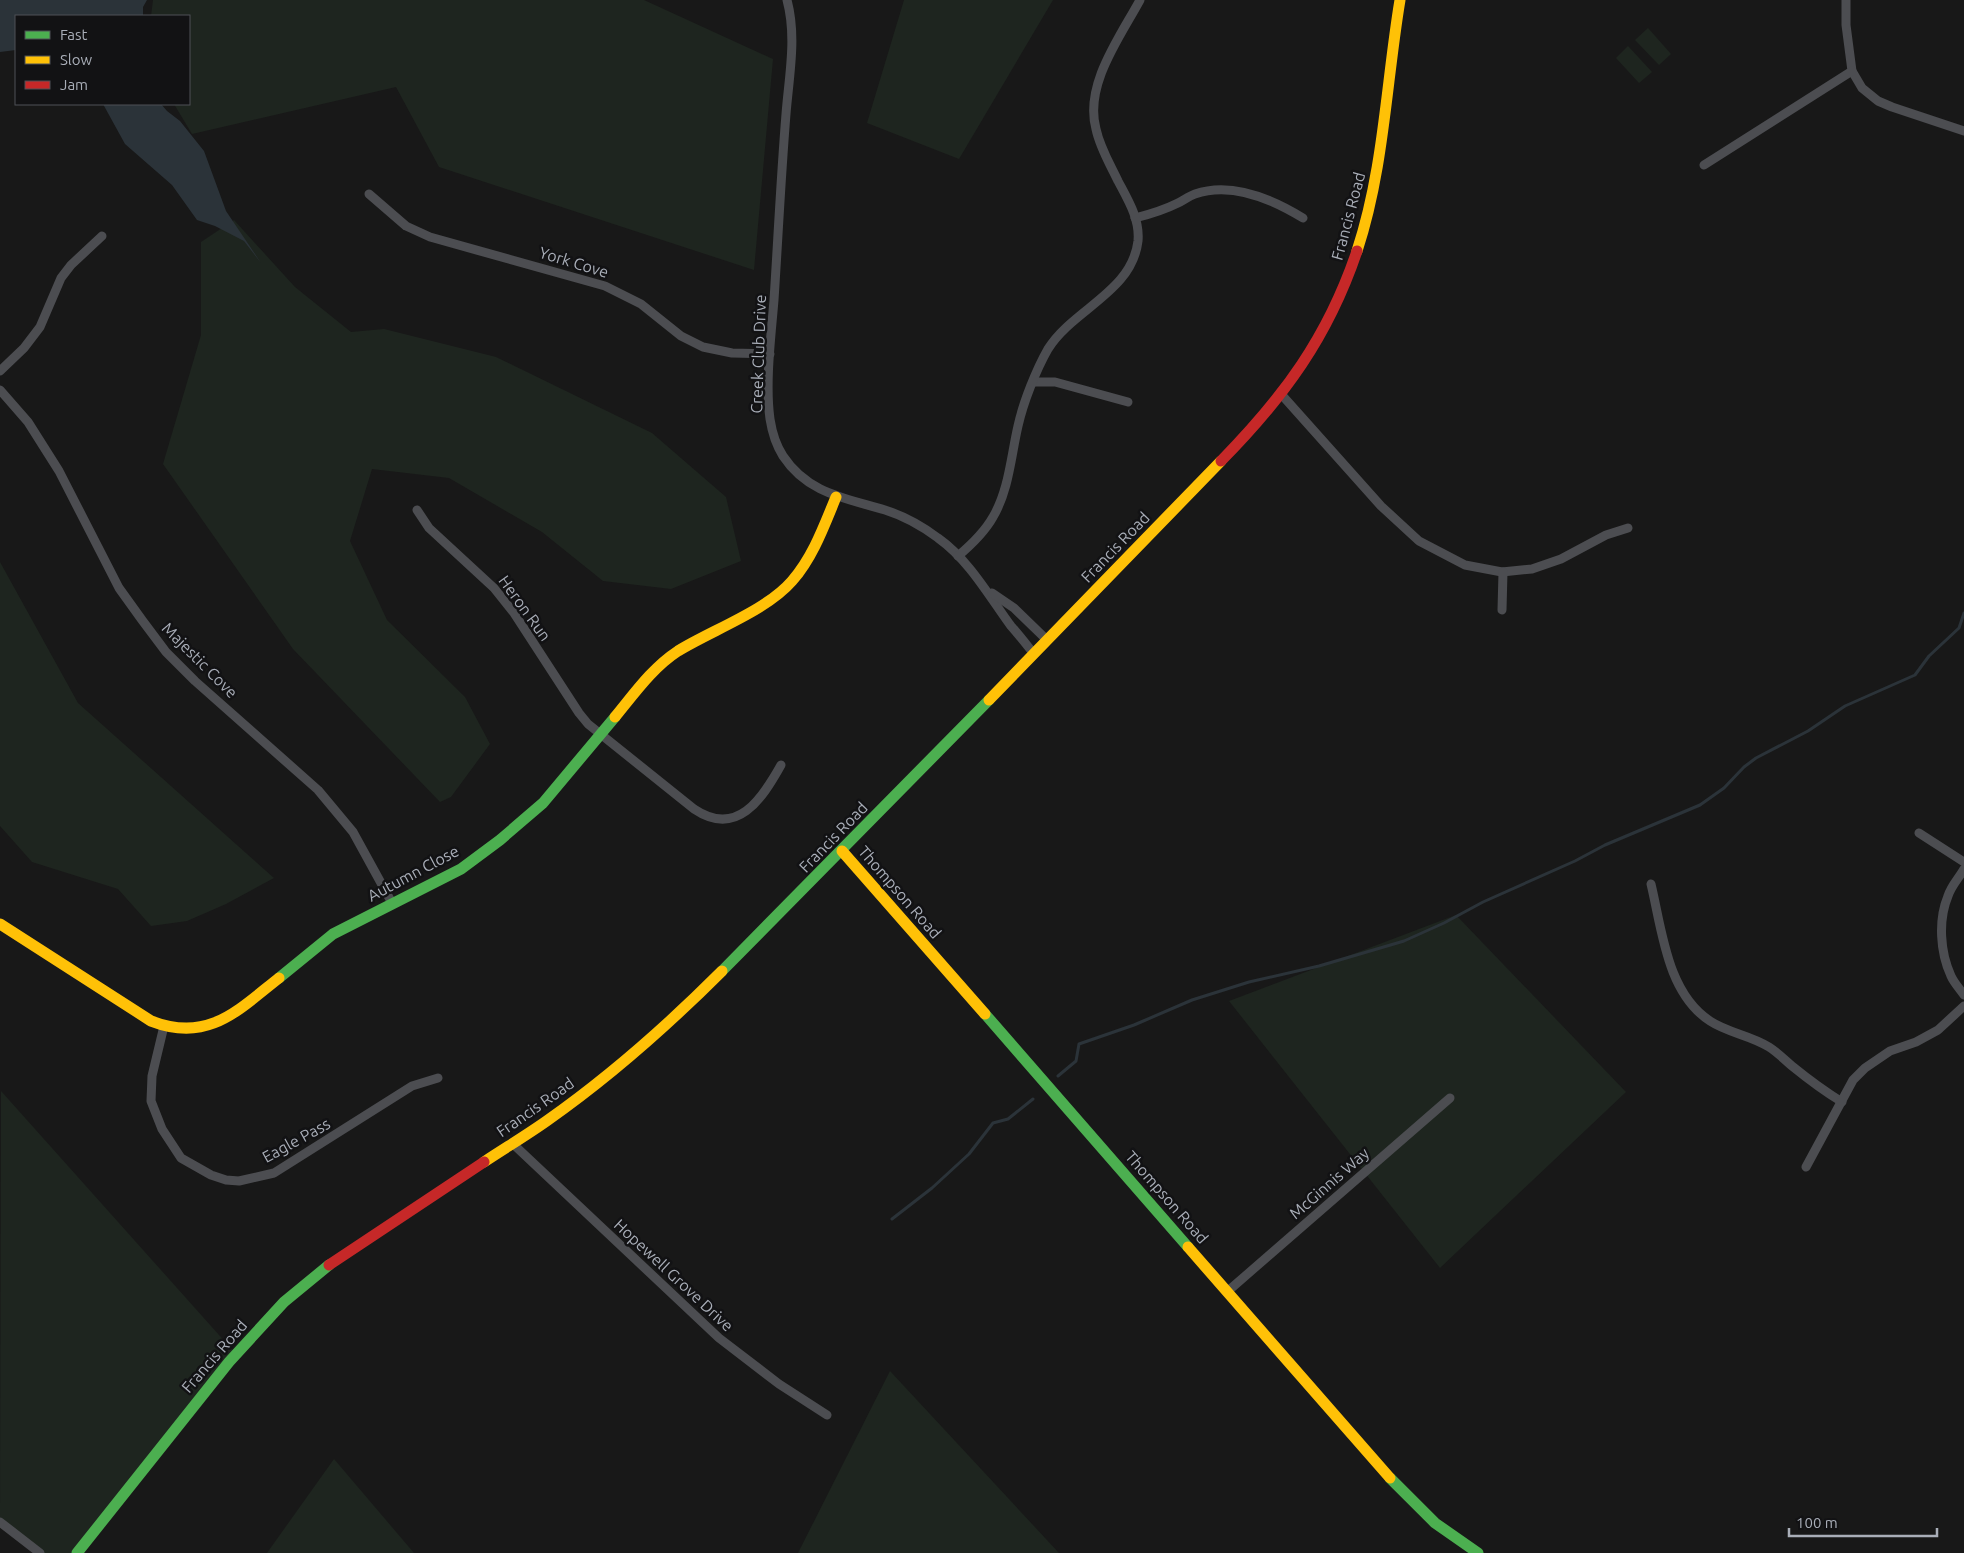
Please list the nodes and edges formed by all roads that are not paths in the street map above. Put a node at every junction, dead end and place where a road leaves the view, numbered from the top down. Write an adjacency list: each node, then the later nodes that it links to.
1 (787, 0): 12 (street, Creek Club Drive)
2 (1140, 0): 9 (street)
3 (1400, 0): 16 (street, Francis Road)
4 (1846, 0): 5 (street)
5 (1852, 71): 6 (street); 7 (street)
6 (1964, 131)
7 (1704, 165)
8 (369, 194): 12 (street, York Cove)
9 (1135, 218): 10 (street); 14 (street)
10 (1303, 218)
11 (102, 236): 13 (street)
12 (770, 354): 18 (street, Creek Club Drive)
13 (0, 371)
14 (1033, 382): 17 (street); 21 (street)
15 (0, 390): 34 (street, Majestic Cove)
16 (1281, 394): 22 (street); 25 (street, Francis Road)
17 (1128, 402)
18 (836, 497): 21 (street, Creek Club Drive); 27 (street, Autumn Close)
19 (417, 510): 27 (street, Heron Run)
20 (1628, 528): 22 (street)
21 (958, 556): 23 (street, Creek Club Drive)
22 (1503, 572): 24 (street)
23 (987, 591): 25 (street, Creek Club Drive); 26 (street, Creek Club Drive)
24 (1502, 610)
25 (1047, 640): 26 (street, Francis Road)
26 (1034, 654): 30 (street, Francis Road)
27 (600, 733): 28 (street, Heron Run); 34 (street, Autumn Close)
28 (781, 765)
29 (1919, 833): 31 (street)
30 (842, 851): 42 (street, Francis Road); 44 (street, Thompson Road)
31 (1964, 862)
32 (1964, 869): 36 (street)
33 (1651, 884): 41 (street)
34 (392, 903): 38 (street, Autumn Close)
35 (0, 924): 38 (street, Autumn Close)
36 (1964, 995)
37 (1964, 1006): 41 (street)
38 (164, 1026): 39 (street, Eagle Pass)
39 (438, 1078)
40 (1450, 1098): 44 (street, McGinnis Way)
41 (1842, 1102): 43 (street)
42 (512, 1143): 45 (street, Hopewell Grove Drive); 48 (street, Francis Road)
43 (1806, 1167)
44 (1228, 1290): 49 (street, Thompson Road)
45 (827, 1415)
46 (0, 1522): 47 (street)
47 (40, 1553)
48 (77, 1553)
49 (1478, 1553)

